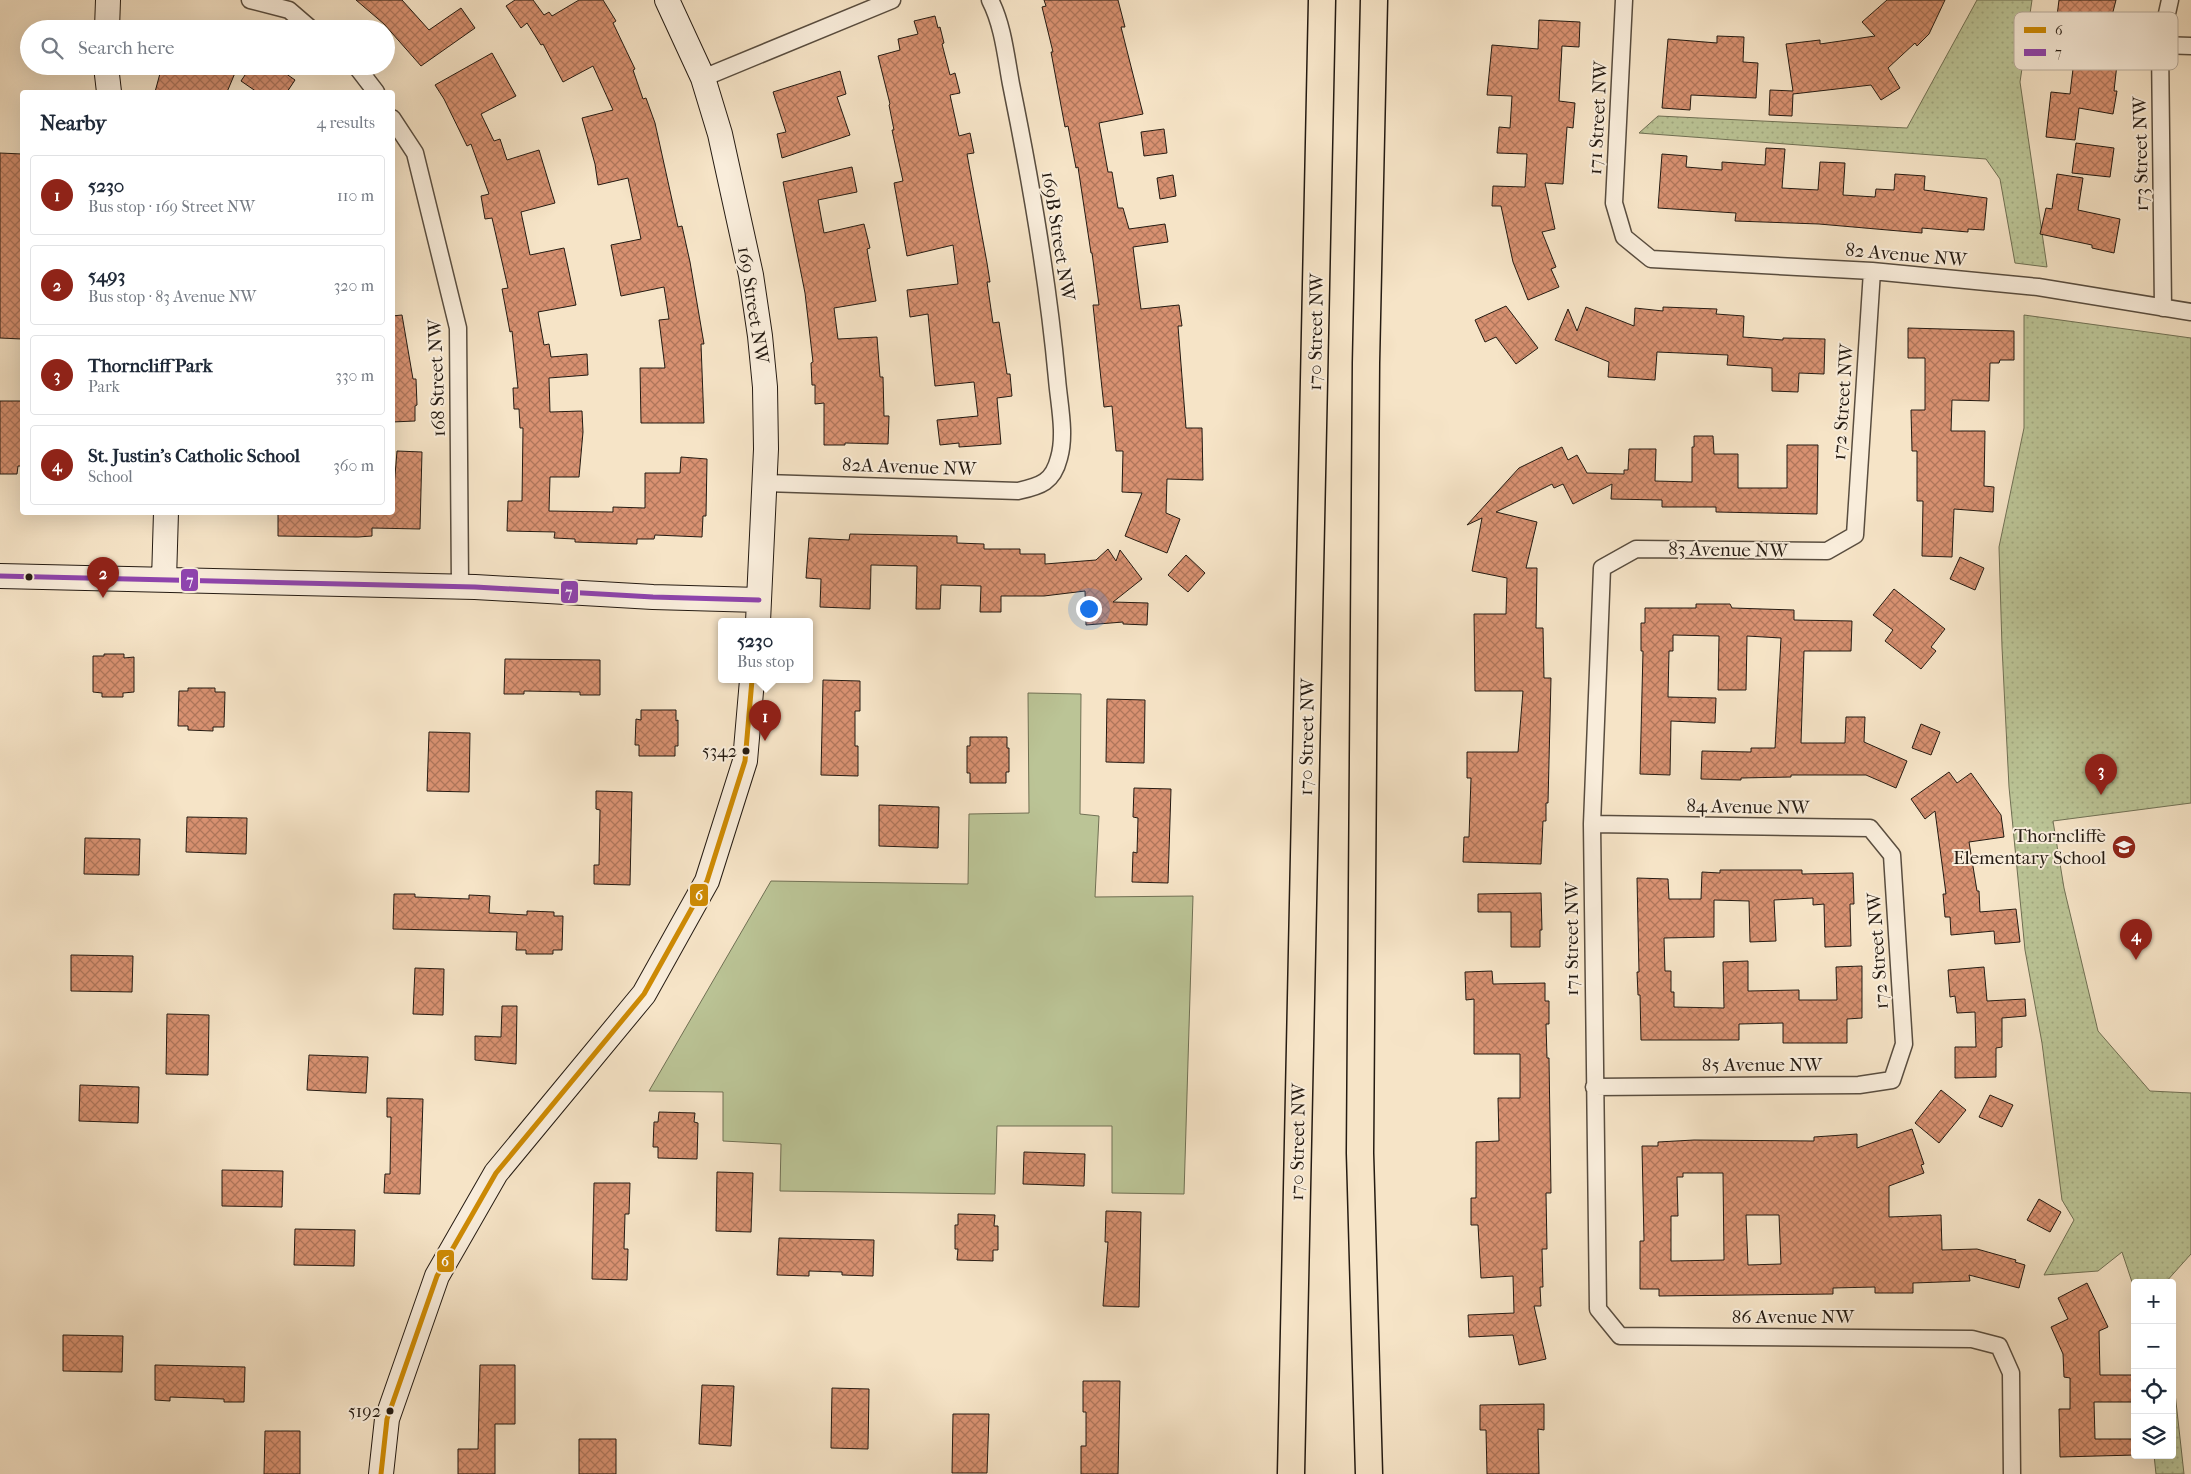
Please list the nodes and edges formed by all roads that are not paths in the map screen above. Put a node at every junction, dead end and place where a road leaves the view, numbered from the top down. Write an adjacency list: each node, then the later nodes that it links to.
1 (108, 0): 9 (street)
2 (250, 0): 10 (street)
3 (667, 0): 16 (street, 169 Street NW)
4 (892, 0): 16 (street)
5 (990, 0): 24 (street, 169B Street NW)
6 (1322, 0): 39 (main road, 170 Street NW)
7 (1374, 0): 41 (main road)
8 (1624, 0): 20 (street, 171 Street NW)
9 (107, 20)
10 (301, 20)
11 (2178, 46): 12 (street)
12 (2191, 46)
13 (2160, 70): 22 (street, 173 Street NW)
14 (107, 75): 17 (street)
15 (363, 75): 18 (street)
16 (703, 78): 25 (street, 169 Street NW)
17 (109, 90)
18 (374, 90)
19 (395, 123): 31 (street, 168 Street NW)
20 (1624, 237): 21 (street, 82 Avenue NW)
21 (1872, 272): 22 (street, 82 Avenue NW); 27 (street, 172 Street NW)
22 (2163, 308): 23 (street, 82 Avenue NW)
23 (2191, 312)
24 (1050, 479): 25 (street, 82A Avenue NW)
25 (765, 483): 32 (street, 169 Street NW)
26 (166, 515): 30 (street)
27 (1855, 535): 28 (street, 83 Avenue NW)
28 (1602, 568): 34 (street, 171 Street NW)
29 (0, 576): 30 (street)
30 (164, 580): 31 (street)
31 (460, 587): 32 (street)
32 (758, 611)
33 (752, 683): 40 (street)
34 (1592, 824): 35 (street, 84 Avenue NW); 37 (street, 171 Street NW)
35 (1892, 856): 36 (street, 172 Street NW)
36 (1904, 1044): 37 (street, 85 Avenue NW)
37 (1594, 1087): 38 (street, 171 Street NW)
38 (1598, 1309): 42 (street, 86 Avenue NW)
39 (1289, 1470)
40 (381, 1474)
41 (1369, 1474)
42 (2012, 1474)

